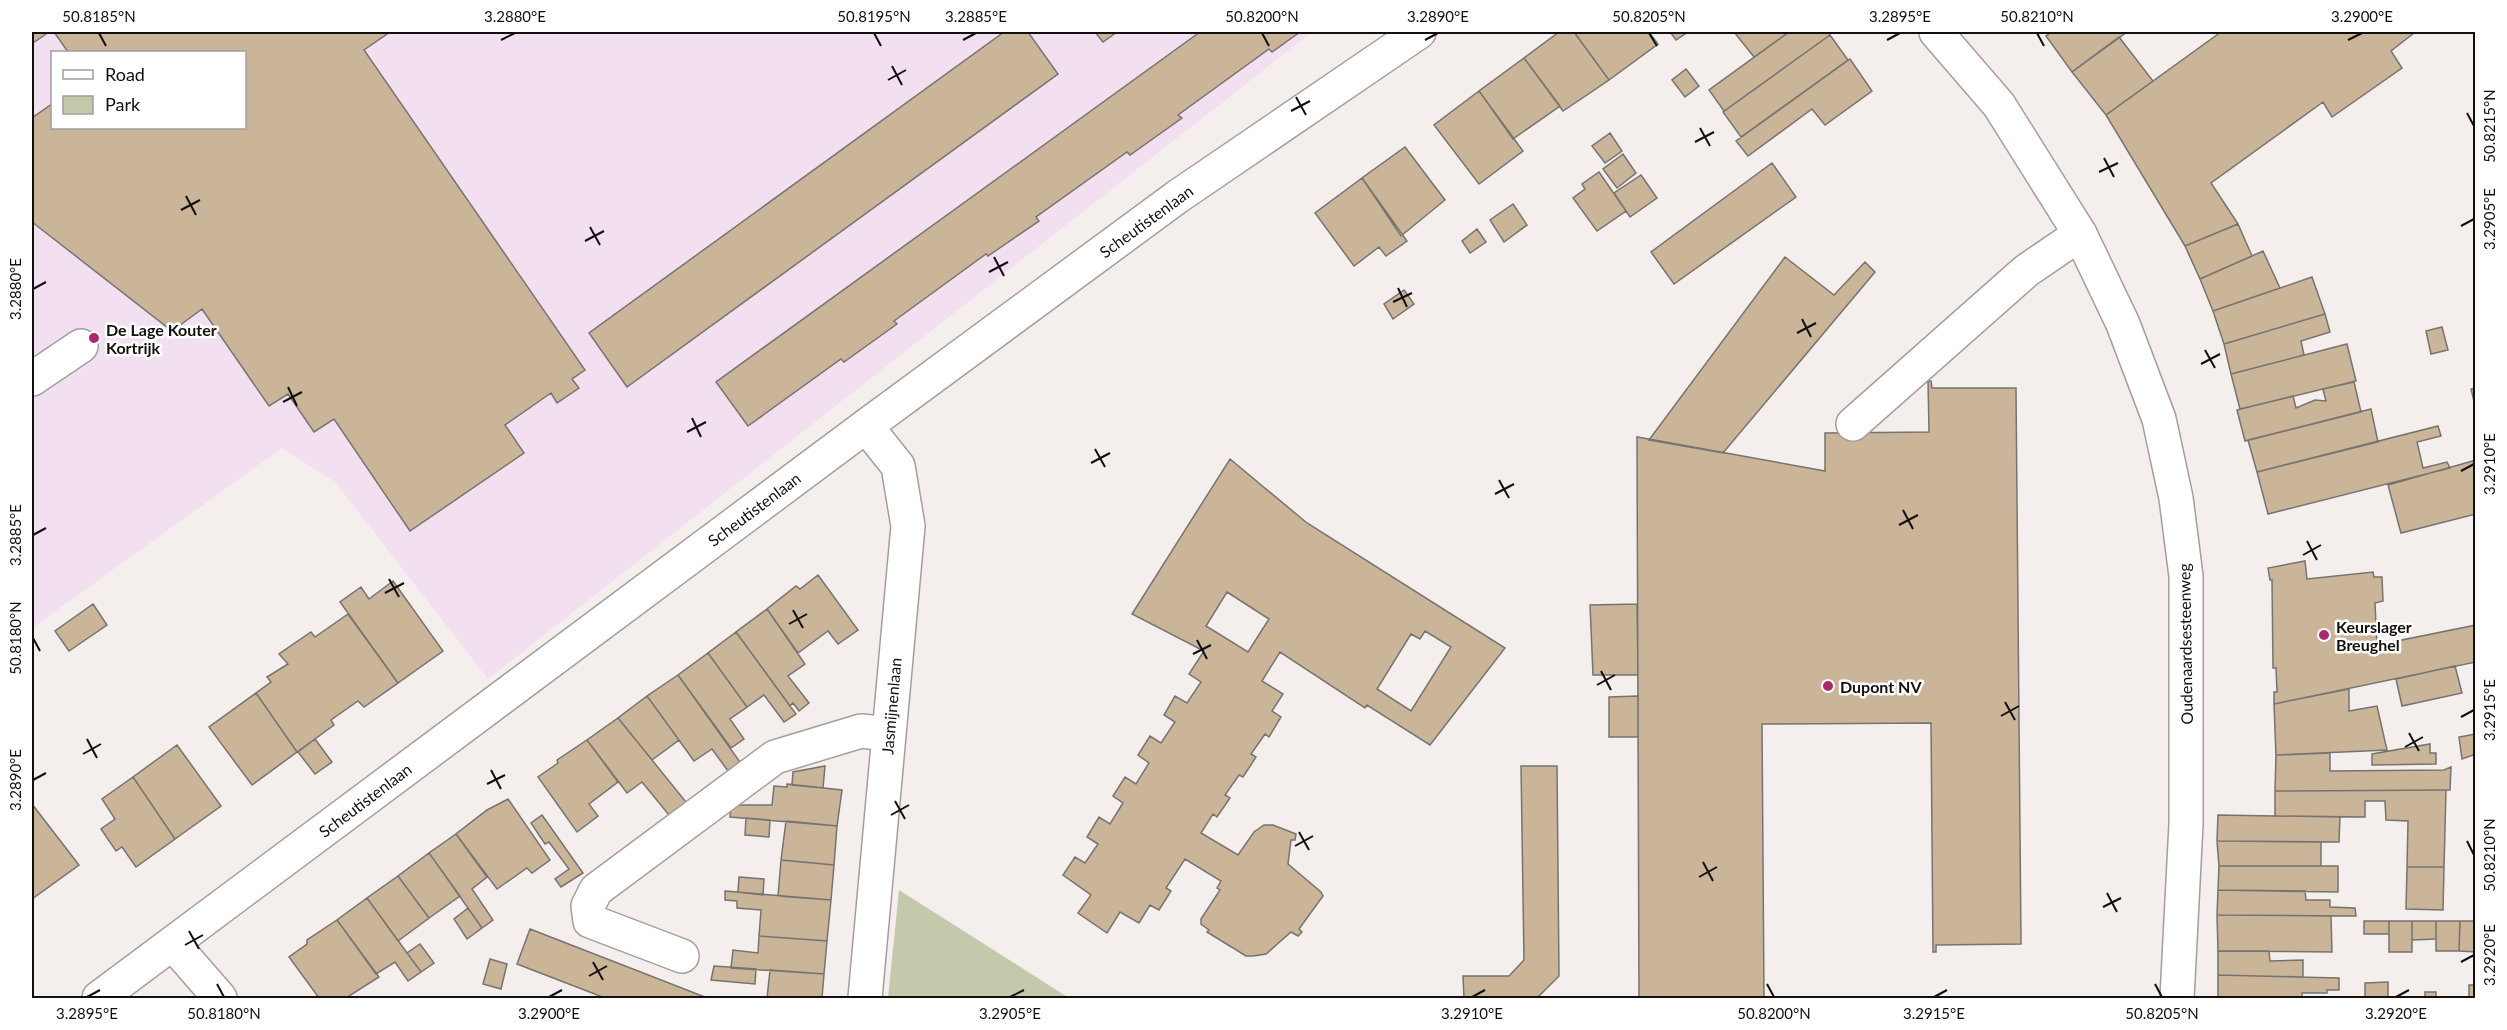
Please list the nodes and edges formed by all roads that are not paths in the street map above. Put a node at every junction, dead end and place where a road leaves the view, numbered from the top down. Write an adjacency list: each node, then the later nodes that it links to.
1 (1419, 32): 7 (street, Scheutistenlaan)
2 (1936, 32): 3 (street, Oudenaardsesteenweg)
3 (2080, 234): 6 (street); 14 (street, Oudenaardsesteenweg)
4 (81, 346): 5 (street)
5 (32, 379)
6 (1852, 424)
7 (866, 426): 8 (street, Jasmijnenlaan); 9 (street, Scheutistenlaan)
8 (889, 734): 10 (street); 13 (street, Jasmijnenlaan)
9 (172, 944): 11 (street, Scheutistenlaan); 12 (street)
10 (682, 956)
11 (99, 999)
12 (220, 999)
13 (865, 999)
14 (2177, 999)

